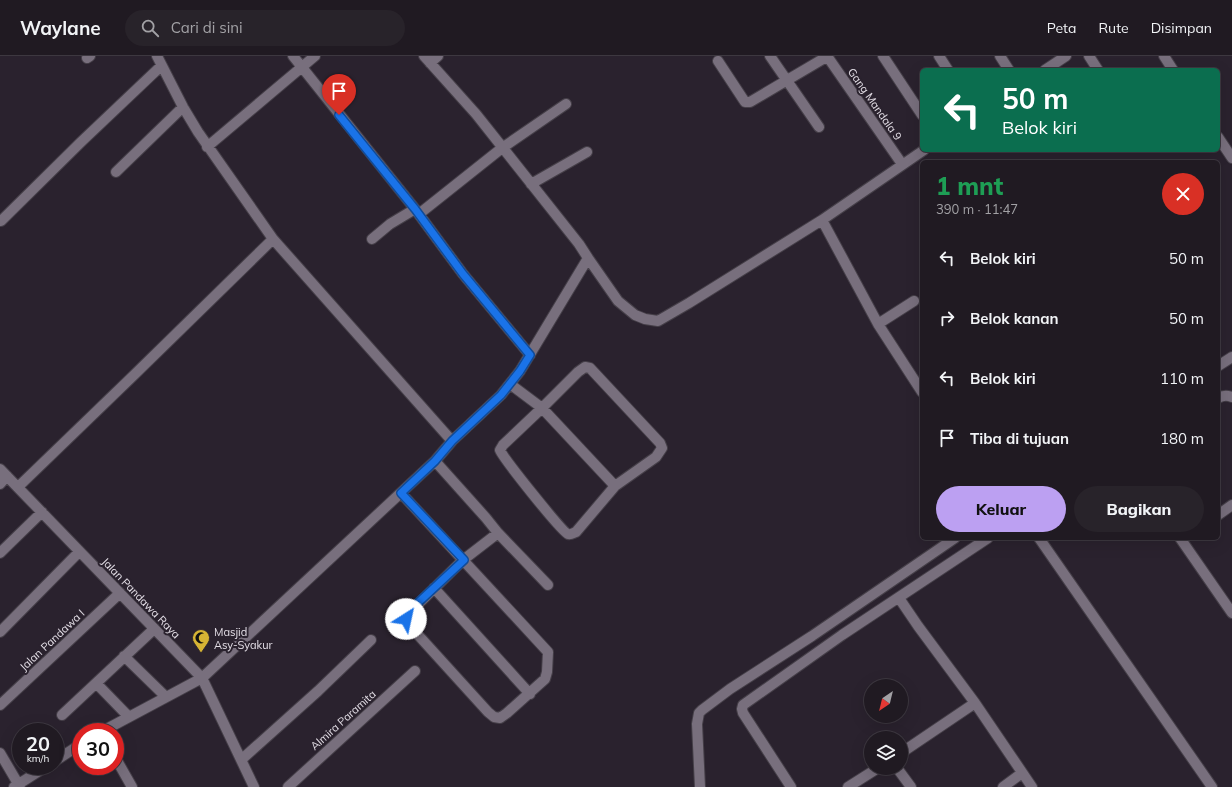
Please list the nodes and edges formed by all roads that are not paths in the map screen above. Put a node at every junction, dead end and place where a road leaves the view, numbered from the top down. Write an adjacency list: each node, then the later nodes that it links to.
1 (157, 56): 14 (street)
2 (293, 56): 15 (street)
3 (315, 56): 15 (street)
4 (770, 56): 21 (street)
5 (827, 56): 21 (street); 32 (street, Gang Mandala 9)
6 (883, 56): 24 (street)
7 (939, 56): 16 (street)
8 (1000, 56): 17 (street)
9 (1066, 56): 18 (street)
10 (1089, 56): 19 (street)
11 (1164, 56): 20 (street)
12 (431, 58): 28 (street)
13 (718, 61): 21 (street)
14 (161, 66): 23 (street); 37 (street)
15 (301, 67): 27 (street); 35 (street)
16 (947, 68)
17 (1008, 68)
18 (1048, 68)
19 (1097, 68)
20 (1172, 68)
21 (788, 81): 25 (street)
22 (566, 104): 28 (street)
23 (183, 107): 27 (street); 33 (street)
24 (920, 112)
25 (819, 127)
26 (1220, 140): 31 (street)
27 (207, 147): 38 (street)
28 (502, 148): 34 (street); 35 (street)
29 (588, 152): 34 (street)
30 (921, 152): 32 (street)
31 (1232, 158)
32 (902, 164): 36 (street)
33 (116, 172)
34 (531, 184): 40 (street)
35 (417, 211): 39 (street); 43 (street)
36 (822, 220): 40 (street); 42 (street)
37 (1, 221)
38 (273, 239): 51 (street); 56 (street)
39 (372, 239)
40 (588, 258): 43 (street)
41 (914, 301): 42 (street)
42 (878, 324): 47 (street)
43 (530, 355): 46 (street)
44 (1232, 357): 45 (street)
45 (1220, 365)
46 (510, 384): 50 (street); 51 (street)
47 (920, 389)
48 (1220, 397): 49 (street)
49 (1232, 397)
50 (542, 408): 55 (street); 55 (street); 55 (street)
51 (452, 441): 52 (street)
52 (435, 461): 57 (street); 61 (street)
53 (0, 469): 54 (street, Jalan Pandawa Raya)
54 (4, 480): 56 (street, Jalan Pandawa Raya)
55 (615, 486)
56 (18, 487): 59 (street, Jalan Pandawa Raya)
57 (401, 493): 68 (street); 79 (street)
58 (1232, 505): 60 (street)
59 (42, 512): 66 (street, Jalan Pandawa Raya); 67 (street)
60 (1220, 514)
61 (498, 533): 68 (street); 69 (street)
62 (952, 540): 100 (street)
63 (985, 540): 72 (street)
64 (1041, 540): 106 (street)
65 (1184, 540): 73 (street)
66 (79, 552): 71 (street, Jalan Pandawa Raya); 75 (street)
67 (0, 553)
68 (464, 560): 70 (street); 81 (street)
69 (548, 585)
70 (434, 588): 81 (street); 81 (street)
71 (120, 593): 74 (street, Jalan Pandawa Raya); 84 (street, Jalan Pandawa I)
72 (899, 598): 83 (street); 101 (street)
73 (1232, 613)
74 (154, 629): 77 (street); 79 (street, Jalan Pandawa Raya)
75 (0, 632)
76 (371, 640): 90 (street)
77 (124, 656): 80 (street); 82 (street)
78 (415, 671): 99 (street, Almira Paramita)
79 (202, 678): 82 (street); 90 (street, Jalan Pandawa Raya)
80 (96, 683): 85 (street); 86 (street)
81 (530, 694)
82 (166, 697): 86 (street)
83 (975, 703): 88 (street); 92 (street)
84 (0, 705)
85 (62, 715)
86 (129, 717): 87 (street)
87 (118, 723)
88 (908, 748)
89 (0, 752): 96 (street)
90 (242, 760): 98 (street, Jalan Pandawa Raya)
91 (124, 773): 97 (street)
92 (1022, 773): 104 (street); 105 (street)
93 (34, 775): 96 (street)
94 (867, 775): 102 (street)
95 (902, 775): 103 (street)
96 (18, 786)
97 (132, 787)
98 (254, 787)
99 (288, 787)
100 (700, 787)
101 (791, 787)
102 (848, 787)
103 (910, 787)
104 (1003, 787)
105 (1032, 787)
106 (1212, 787)

